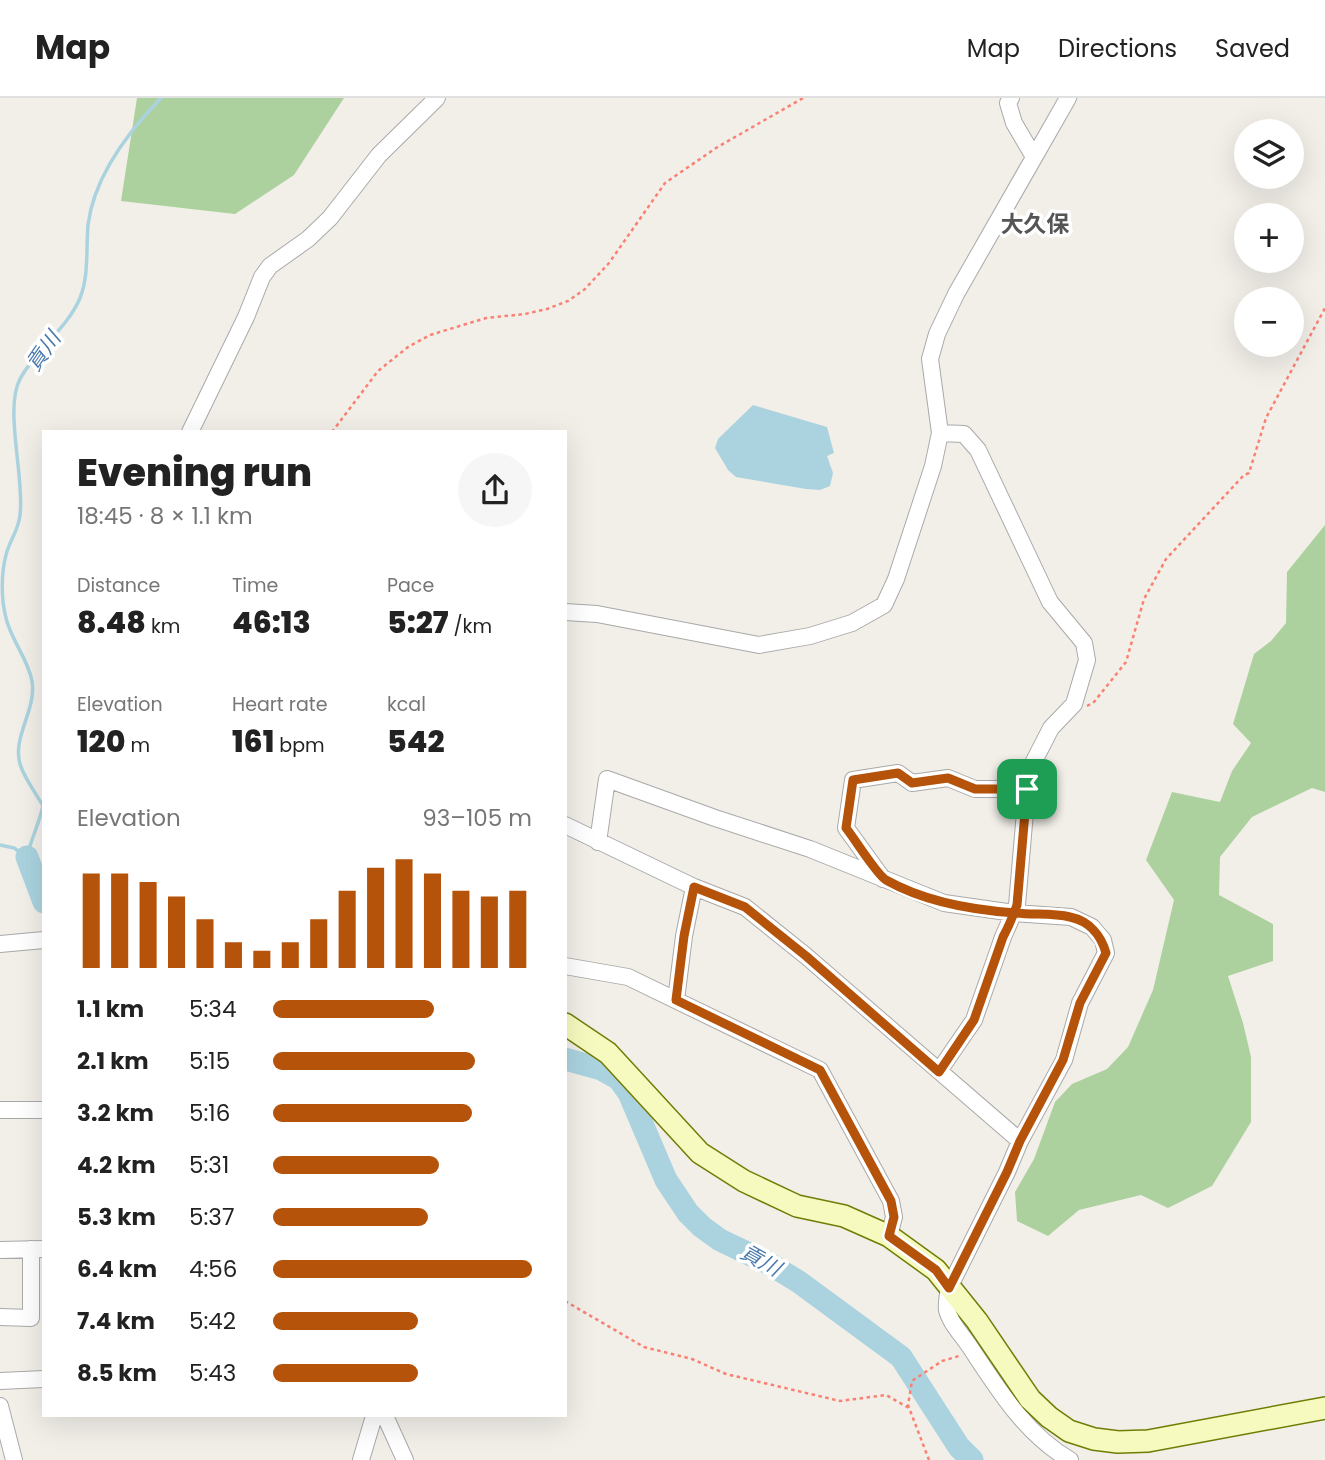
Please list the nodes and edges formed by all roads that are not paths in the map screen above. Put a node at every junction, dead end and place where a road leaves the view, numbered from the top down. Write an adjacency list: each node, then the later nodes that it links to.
1 (437, 98): 5 (street)
2 (1011, 98): 4 (street)
3 (1068, 98): 4 (street)
4 (1034, 157): 6 (street)
5 (191, 430)
6 (940, 433): 7 (street); 8 (street)
7 (567, 612)
8 (1027, 789): 11 (street); 13 (street)
9 (567, 826): 10 (street)
10 (598, 842): 11 (street); 12 (street)
11 (883, 878): 13 (street)
12 (694, 887): 17 (street); 19 (street)
13 (1014, 913): 19 (street); 22 (street)
14 (42, 940): 15 (street)
15 (0, 944)
16 (567, 966): 17 (street)
17 (676, 1000): 23 (street)
18 (567, 1025): 23 (street)
19 (939, 1072): 22 (street)
20 (0, 1110): 21 (street)
21 (42, 1110)
22 (1020, 1141): 26 (street)
23 (889, 1236): 26 (street)
24 (37, 1249): 25 (street); 27 (street)
25 (0, 1250)
26 (949, 1288): 31 (street); 38 (street)
27 (0, 1317)
28 (42, 1379): 29 (street)
29 (0, 1381)
30 (0, 1406): 34 (street)
31 (1325, 1408)
32 (374, 1417): 36 (street)
33 (385, 1417): 37 (street)
34 (3, 1430): 35 (street)
35 (13, 1460)
36 (361, 1460)
37 (405, 1460)
38 (1070, 1460)

